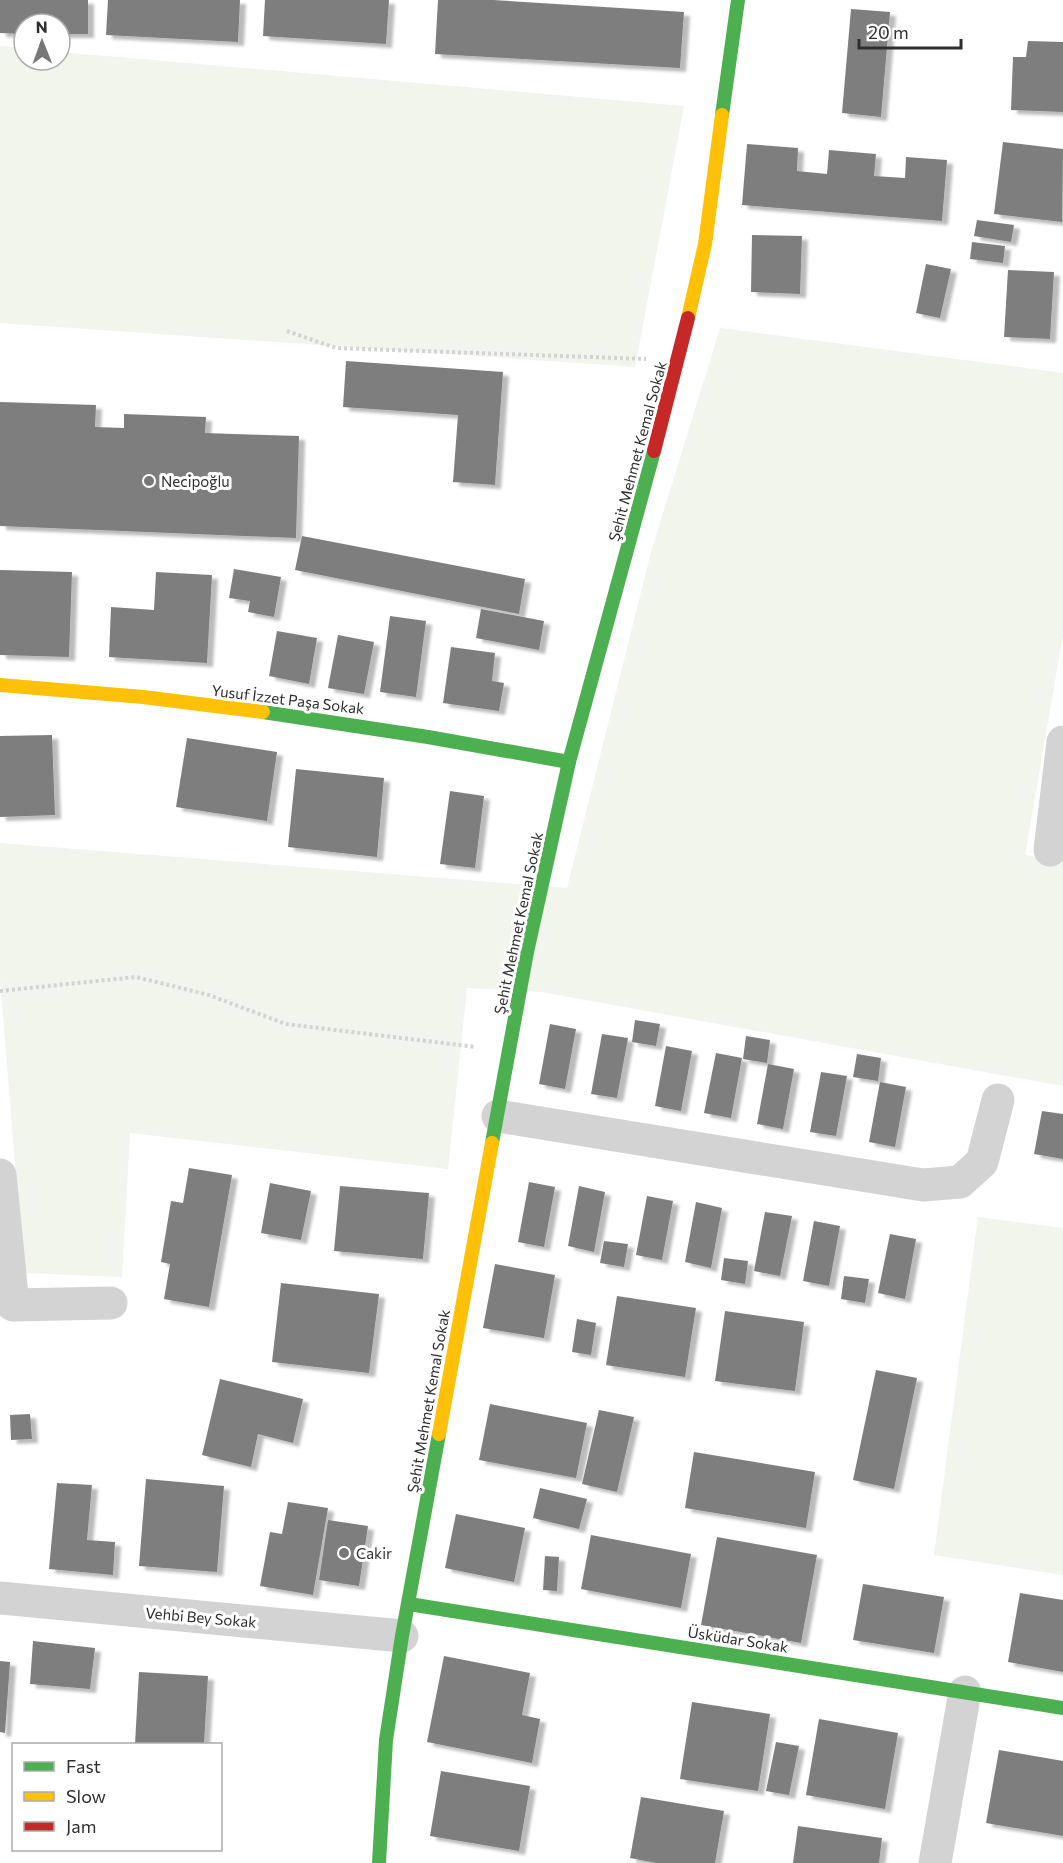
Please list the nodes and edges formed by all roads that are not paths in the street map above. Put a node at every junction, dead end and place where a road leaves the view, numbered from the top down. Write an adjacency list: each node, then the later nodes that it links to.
1 (738, 0): 4 (street, Şehit Mehmet Kemal Sokak)
2 (0, 685): 4 (street, Yusuf İzzet Paşa Sokak)
3 (1063, 742): 5 (street)
4 (569, 762): 7 (street, Şehit Mehmet Kemal Sokak)
5 (1050, 850)
6 (998, 1100): 7 (street)
7 (498, 1116): 11 (street, Şehit Mehmet Kemal Sokak)
8 (0, 1175): 9 (street)
9 (111, 1303)
10 (0, 1598): 12 (street, Vehbi Bey Sokak)
11 (409, 1604): 12 (street, Şehit Mehmet Kemal Sokak); 13 (street, Üsküdar Sokak)
12 (402, 1636): 15 (street, Şehit Mehmet Kemal Sokak)
13 (965, 1692): 14 (street, Üsküdar Sokak); 16 (street)
14 (1063, 1708)
15 (379, 1863)
16 (935, 1863)

